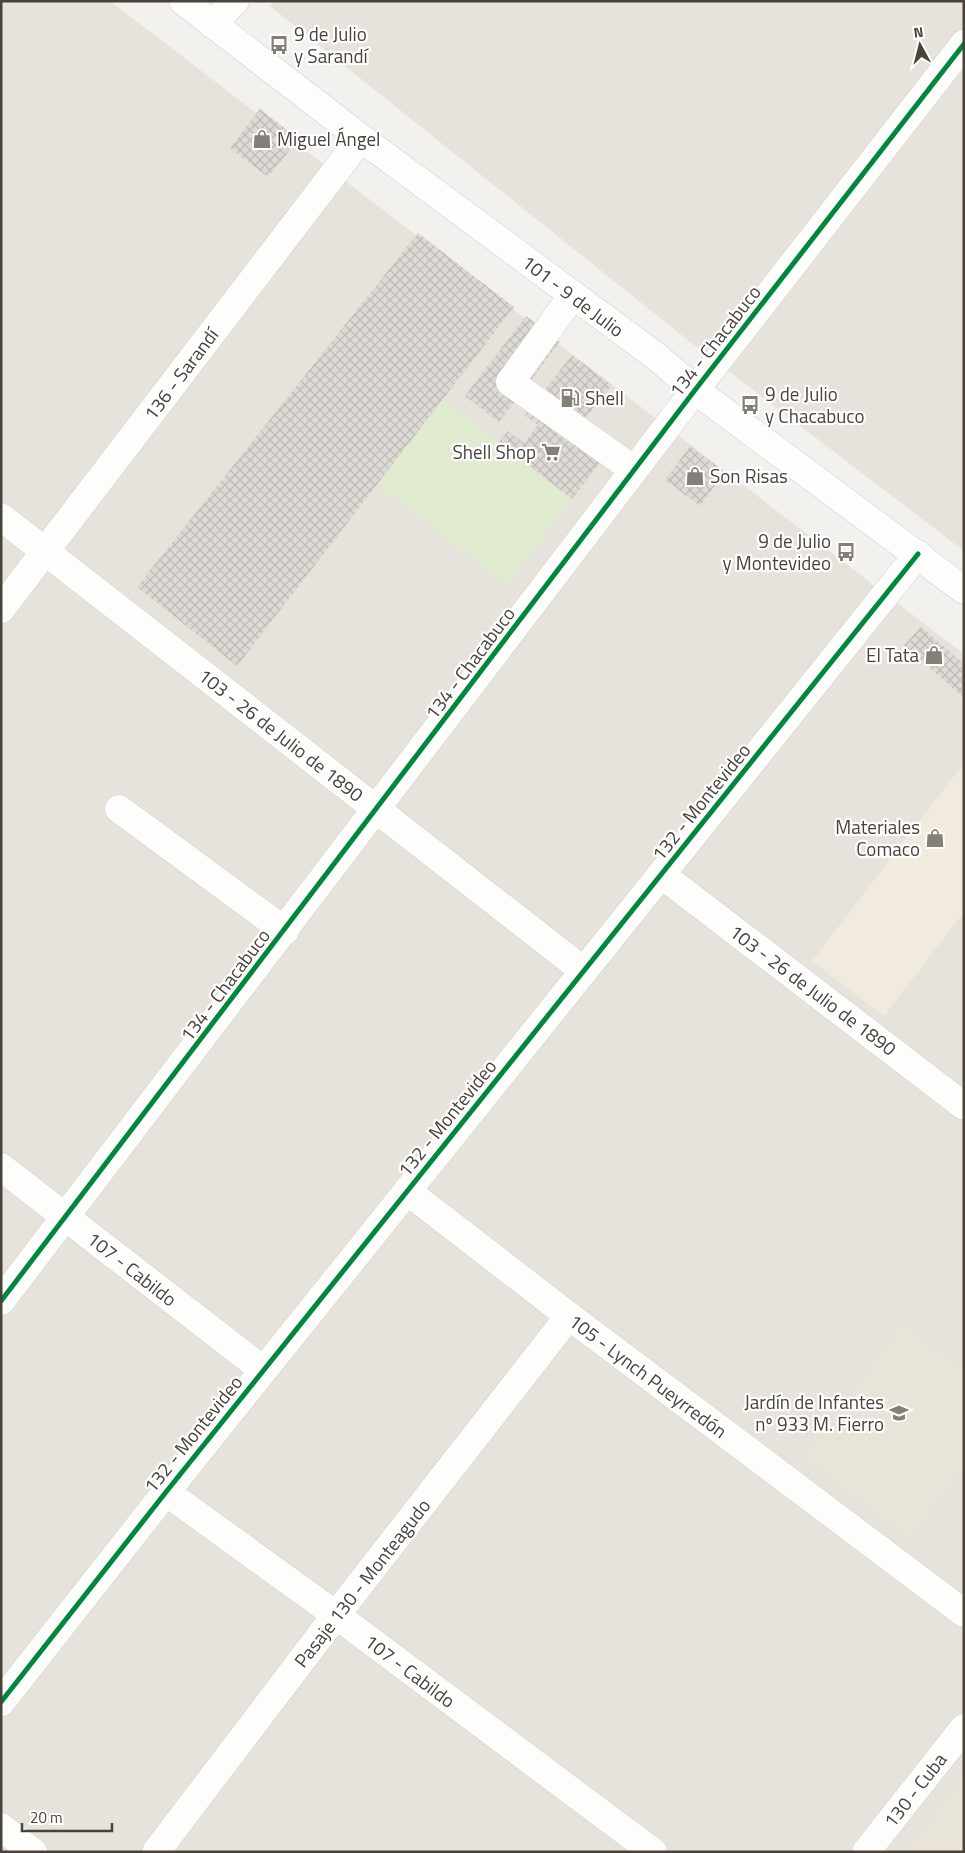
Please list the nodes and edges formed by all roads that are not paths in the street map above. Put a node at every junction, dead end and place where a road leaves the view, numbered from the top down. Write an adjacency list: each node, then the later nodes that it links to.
1 (183, 1): 3 (street, 101 - 9 de Julio)
2 (235, 1): 3 (street)
3 (212, 24): 5 (street, 101 - 9 de Julio)
4 (964, 44): 7 (street, 134 - Chacabuco)
5 (361, 138): 6 (street, 101 - 9 de Julio); 10 (street, 136 - Sarandí)
6 (573, 295): 7 (street, 101 - 9 de Julio); 8 (street)
7 (695, 390): 8 (street, 134 - Chacabuco); 11 (street, 101 - 9 de Julio)
8 (634, 470): 15 (street, 134 - Chacabuco)
9 (1, 517): 10 (street, 103 - 26 de Julio de 1890)
10 (46, 551): 13 (street, 136 - Sarandí); 15 (street, 103 - 26 de Julio de 1890)
11 (918, 554): 12 (street, 101 - 9 de Julio); 16 (street, 132 - Montevideo)
12 (964, 590)
13 (1, 610)
14 (119, 809): 17 (street)
15 (377, 810): 17 (street, 134 - Chacabuco); 18 (street, 103 - 26 de Julio de 1890)
16 (662, 874): 18 (street, 132 - Montevideo); 19 (street, 103 - 26 de Julio de 1890)
17 (285, 931): 22 (street, 134 - Chacabuco)
18 (584, 971): 21 (street, 132 - Montevideo)
19 (964, 1106)
20 (1, 1167): 22 (street, 107 - Cabildo)
21 (407, 1191): 24 (street, 105 - Lynch Pueyrredón); 25 (street, 132 - Montevideo)
22 (66, 1218): 23 (street, 134 - Chacabuco); 25 (street, 107 - Cabildo)
23 (1, 1301)
24 (569, 1316): 27 (street, 105 - Lynch Pueyrredón); 28 (street, Pasaje 130 - Monteagudo)
25 (263, 1370): 26 (street, 132 - Montevideo)
26 (166, 1492): 28 (street, 107 - Cabildo); 29 (street, 132 - Montevideo)
27 (964, 1613)
28 (336, 1615): 33 (street, Pasaje 130 - Monteagudo); 34 (street, 107 - Cabildo)
29 (1, 1702)
30 (964, 1728): 35 (street, 130 - Cuba)
31 (1, 1828): 32 (street)
32 (33, 1852)
33 (156, 1852)
34 (653, 1852)
35 (866, 1852)

